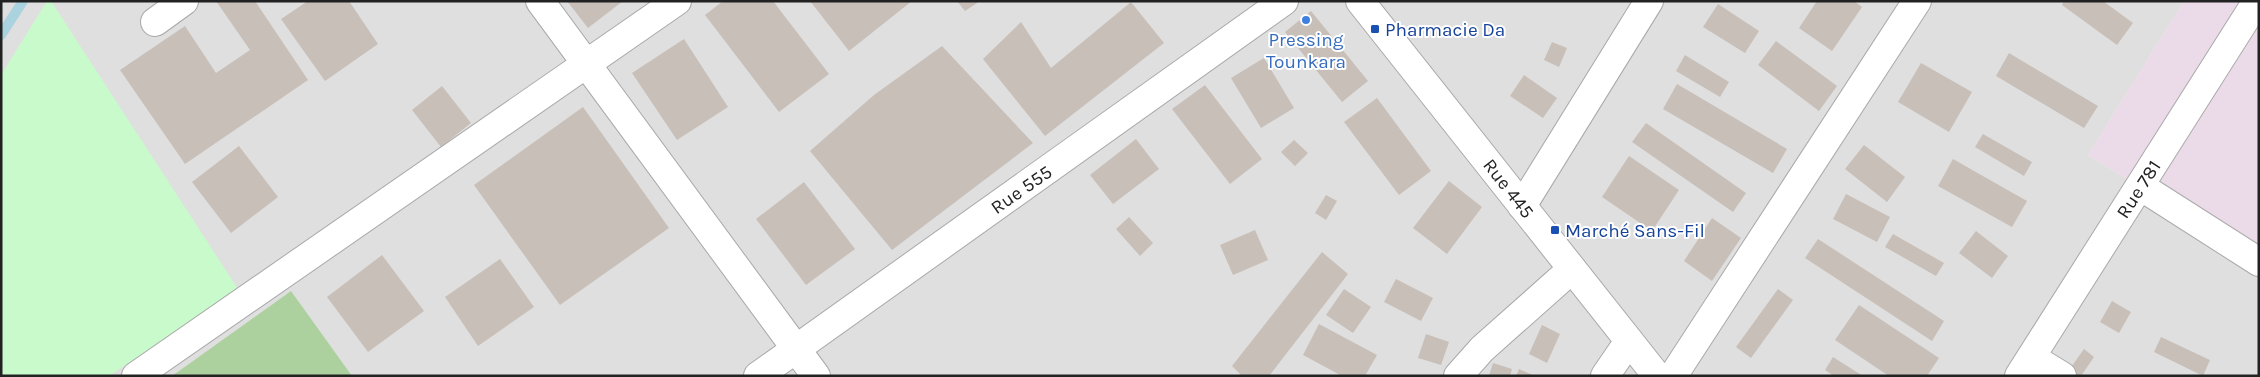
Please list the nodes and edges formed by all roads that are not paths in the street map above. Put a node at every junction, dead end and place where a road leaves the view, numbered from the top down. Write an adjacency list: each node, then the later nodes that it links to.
1 (184, 1): 9 (street)
2 (540, 1): 10 (street)
3 (677, 1): 10 (street)
4 (1284, 1): 16 (street, Rue 555)
5 (1360, 1): 12 (street, Rue 445)
6 (1649, 1): 12 (street)
7 (1917, 1): 24 (street)
8 (2258, 1): 11 (street, Rue 781)
9 (155, 22)
10 (586, 64): 16 (street); 18 (street)
11 (2140, 186): 13 (street); 17 (street, Rue 781)
12 (1522, 206): 14 (street, Rue 445)
13 (2259, 262)
14 (1572, 269): 15 (street, Rue 445); 21 (street)
15 (1630, 341): 22 (street); 23 (street, Rue 445)
16 (796, 349): 19 (street, Rue 555); 20 (street)
17 (2025, 366): 25 (street)
18 (136, 376)
19 (758, 376)
20 (816, 376)
21 (1458, 376)
22 (1605, 376)
23 (1657, 376)
24 (1674, 376)
25 (2062, 376)

